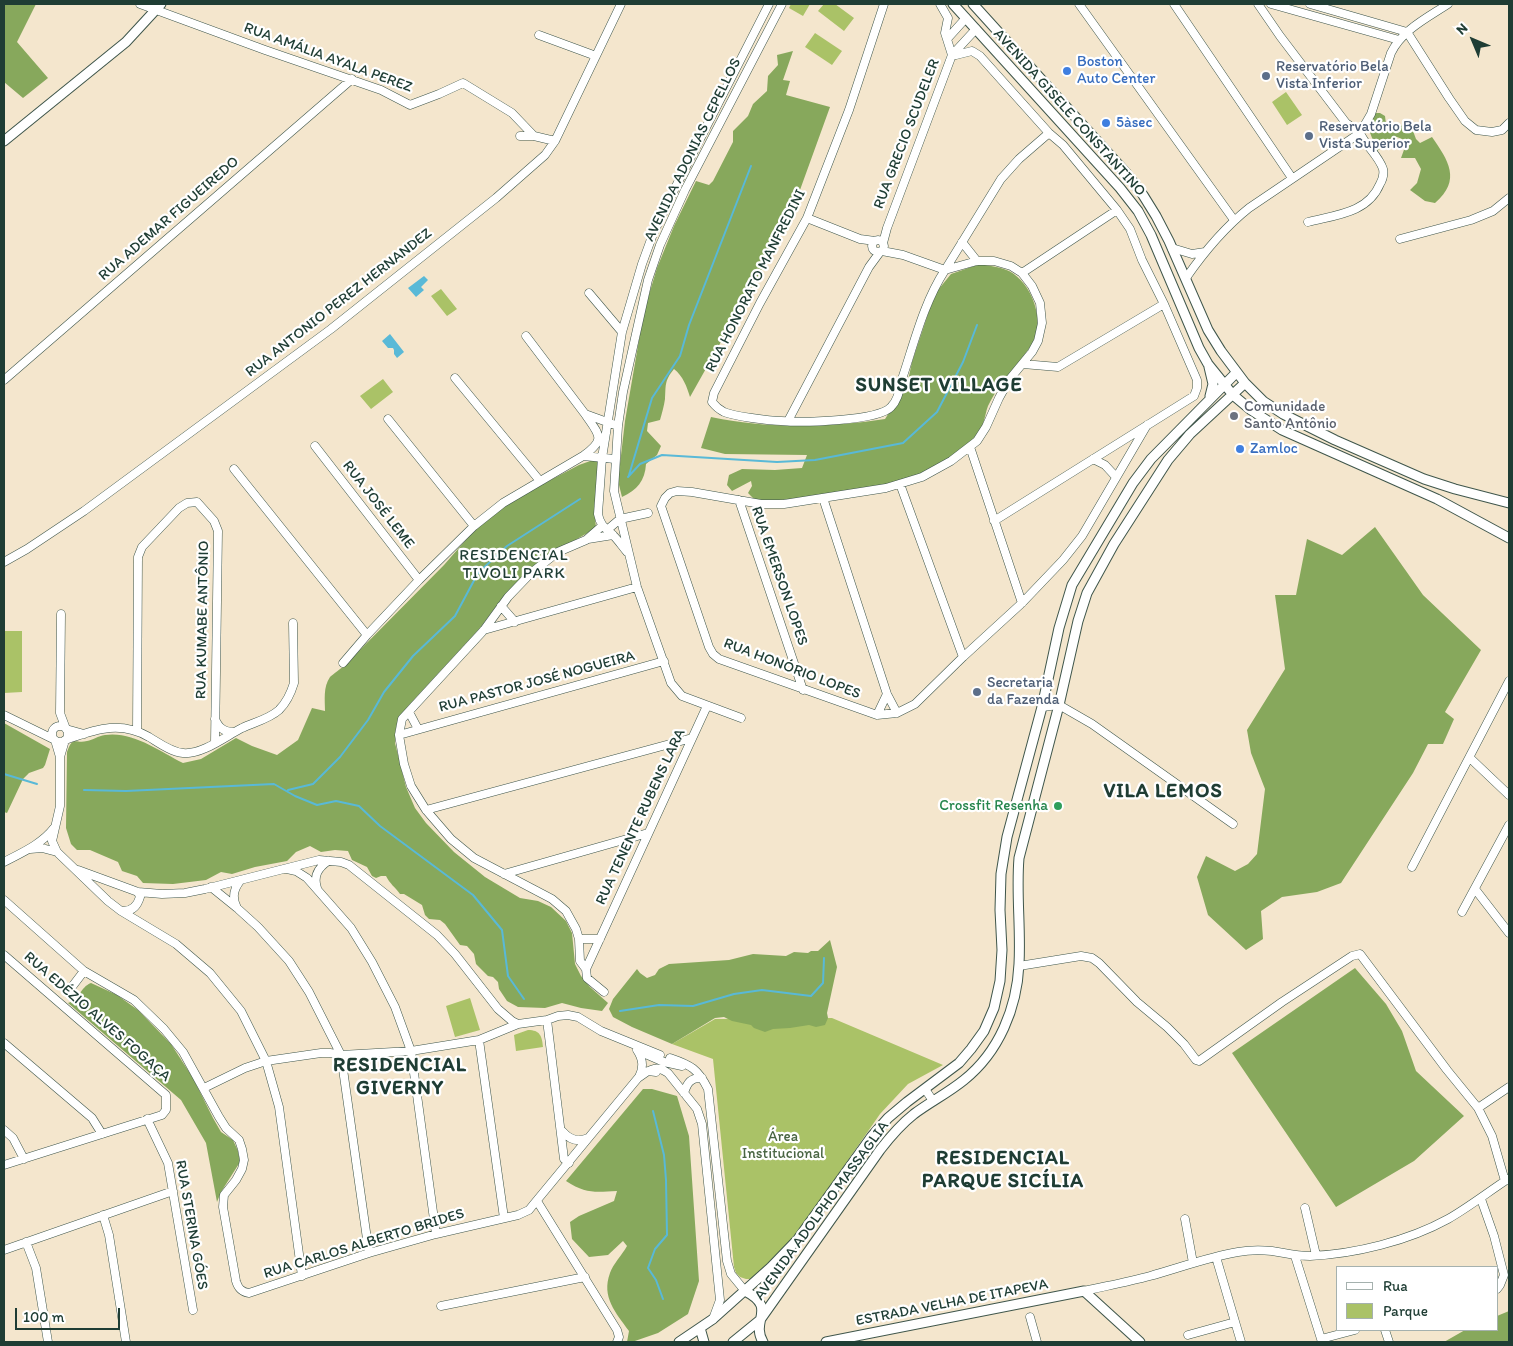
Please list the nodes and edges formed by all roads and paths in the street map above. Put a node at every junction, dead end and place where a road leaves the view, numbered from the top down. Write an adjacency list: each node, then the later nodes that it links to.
1 (140, 4): 15 (street, RUA AMÁLIA AYALA PEREZ)
2 (621, 4): 26 (street, RUA ANTONIO PEREZ HERNANDEZ)
3 (770, 4): 52 (street, AVENIDA ADONIAS CEPELLOS)
4 (782, 4): 68 (street, AVENIDA ADONIAS CEPELLOS)
5 (884, 4): 38 (street, RUA HONORATO MANFREDINI)
6 (940, 4): 23 (street)
7 (954, 4): 17 (main road, AVENIDA GISELE CONSTANTINO)
8 (1079, 4): 39 (street)
9 (1174, 4): 35 (street)
10 (1258, 4): 19 (street)
11 (1310, 4): 16 (street)
12 (1448, 4): 21 (street)
13 (976, 5): 17 (main road); 44 (main road, AVENIDA GISELE CONSTANTINO)
14 (1275, 5): 18 (street); 19 (street)
15 (159, 6): 27 (street, RUA AMÁLIA AYALA PEREZ); 33 (main road)
16 (1329, 6): 18 (street); 21 (street)
17 (966, 18): 20 (main road, AVENIDA GISELE CONSTANTINO); 23 (street)
18 (1322, 18): 24 (street)
19 (1269, 20): 29 (street)
20 (976, 29): 25 (street, RUA GRECIO SCUDELER); 55 (main road, AVENIDA GISELE CONSTANTINO)
21 (1407, 32): 24 (street); 28 (street)
22 (539, 35): 26 (street)
23 (947, 39): 25 (street)
24 (1399, 40): 29 (street)
25 (952, 55): 30 (street); 43 (street, RUA GRECIO SCUDELER)
26 (596, 56): 34 (street, RUA ANTONIO PEREZ HERNANDEZ)
27 (352, 79): 32 (street, RUA AMÁLIA AYALA PEREZ); 58 (street, RUA ADEMAR FIGUEIREDO)
28 (1509, 122)
29 (1360, 132): 35 (street); 40 (street)
30 (1050, 133): 37 (street); 42 (street)
31 (520, 136): 32 (street)
32 (534, 136): 34 (street)
33 (4, 141)
34 (556, 141): 90 (street, RUA ANTONIO PEREZ HERNANDEZ)
35 (1292, 178): 39 (street)
36 (1509, 198): 41 (street)
37 (1117, 210): 48 (street); 51 (street)
38 (806, 218): 43 (street); 65 (street, RUA HONORATO MANFREDINI)
39 (1234, 220): 45 (street)
40 (1308, 222)
41 (1400, 239)
42 (962, 242): 46 (street); 47 (street)
43 (879, 246): 47 (street); 65 (street)
44 (1172, 248): 45 (street); 49 (main road, AVENIDA GISELE CONSTANTINO)
45 (1206, 252): 49 (street)
46 (977, 261): 47 (street); 48 (street)
47 (945, 270): 65 (street)
48 (1022, 273): 54 (street)
49 (1186, 278): 56 (main road, AVENIDA GISELE CONSTANTINO)
50 (589, 293): 52 (street)
51 (1164, 304): 54 (street); 67 (street)
52 (622, 332): 66 (street, AVENIDA ADONIAS CEPELLOS)
53 (526, 336): 63 (street)
54 (1023, 364): 70 (street)
55 (1208, 364): 60 (main road, AVENIDA GISELE CONSTANTINO); 62 (main road)
56 (1236, 373): 59 (main road, AVENIDA GISELE CONSTANTINO); 60 (main road, AVENIDA ADOLPHO MASSAGLIA)
57 (455, 378): 77 (street)
58 (4, 380)
59 (1245, 383): 61 (main road, AVENIDA ADOLPHO MASSAGLIA); 81 (main road, AVENIDA GISELE CONSTANTINO)
60 (1224, 384): 61 (main road, AVENIDA GISELE CONSTANTINO); 62 (main road, AVENIDA ADOLPHO MASSAGLIA)
61 (1233, 395): 87 (main road, AVENIDA GISELE CONSTANTINO); 107 (main road, AVENIDA ADOLPHO MASSAGLIA)
62 (1208, 400): 108 (main road, AVENIDA ADOLPHO MASSAGLIA)
63 (585, 414): 66 (street); 71 (street)
64 (388, 419): 85 (street)
65 (788, 421)
66 (607, 422): 68 (street); 72 (street, AVENIDA ADONIAS CEPELLOS)
67 (1147, 425): 74 (street); 76 (street)
68 (618, 426): 73 (street, AVENIDA ADONIAS CEPELLOS)
69 (315, 446): 91 (street, RUA JOSÉ LEME)
70 (970, 447): 78 (street); 84 (street)
71 (583, 456): 72 (street); 77 (street)
72 (602, 458): 73 (street); 86 (street, AVENIDA ADONIAS CEPELLOS)
73 (615, 458): 83 (street, AVENIDA ADONIAS CEPELLOS)
74 (1093, 459): 76 (street); 84 (street)
75 (234, 470): 99 (street)
76 (1116, 477): 93 (street)
77 (540, 481): 85 (street)
78 (900, 484): 79 (street); 100 (street)
79 (823, 498): 80 (street); 105 (street)
80 (739, 500): 104 (street, RUA EMERSON LOPES); 104 (street, RUA HONÓRIO LOPES)
81 (1509, 503)
82 (648, 514): 83 (street)
83 (620, 519): 86 (street); 89 (street, AVENIDA ADONIAS CEPELLOS)
84 (994, 521): 93 (street)
85 (474, 526): 91 (street)
86 (607, 530): 88 (street); 88 (street); 89 (street)
87 (1509, 538)
88 (586, 540): 94 (street)
89 (629, 554): 92 (street, AVENIDA ADONIAS CEPELLOS)
90 (4, 562)
91 (419, 580): 99 (street)
92 (637, 588): 96 (street); 101 (street, AVENIDA ADONIAS CEPELLOS)
93 (1022, 602): 100 (street)
94 (501, 606): 96 (street); 98 (street)
95 (61, 614): 110 (street)
96 (515, 622): 98 (street)
97 (293, 623): 121 (street)
98 (484, 630): 109 (street)
99 (367, 635): 102 (street)
100 (963, 657): 111 (street)
101 (664, 661): 106 (street, AVENIDA ADONIAS CEPELLOS); 118 (street, RUA PASTOR JOSÉ NOGUEIRA)
102 (343, 663)
103 (1509, 681): 129 (street)
104 (803, 690): 113 (street, RUA HONÓRIO LOPES)
105 (887, 694): 111 (street); 113 (street)
106 (707, 706): 114 (street, AVENIDA ADONIAS CEPELLOS); 124 (street, RUA TENENTE RUBENS LARA)
107 (1059, 706): 108 (street); 133 (street); 160 (main road, AVENIDA ADOLPHO MASSAGLIA)
108 (1042, 707): 161 (main road, AVENIDA ADOLPHO MASSAGLIA)
109 (409, 712): 118 (street); 123 (street)
110 (60, 713): 116 (street); 117 (street)
111 (898, 713): 113 (street, RUA HONÓRIO LOPES)
112 (4, 715): 119 (street)
113 (877, 715)
114 (741, 718)
115 (215, 719): 120 (street, RUA KUMABE ANTÔNIO); 121 (street, RUA KUMABE ANTÔNIO); 127 (street, RUA KUMABE ANTÔNIO)
116 (54, 729): 117 (street); 119 (street); 125 (street)
117 (66, 729): 122 (street); 126 (street)
118 (418, 729): 123 (street, RUA PASTOR JOSÉ NOGUEIRA)
119 (37, 730): 125 (street)
120 (137, 730): 122 (street); 127 (street)
121 (234, 732): 127 (street)
122 (84, 734): 126 (street)
123 (399, 735): 131 (street)
124 (692, 738): 131 (street); 135 (street, RUA TENENTE RUBENS LARA)
125 (55, 740): 126 (street); 128 (street)
126 (65, 740): 128 (street)
127 (215, 743)
128 (60, 757): 132 (street)
129 (1470, 758): 130 (street); 142 (street)
130 (1509, 796)
131 (426, 810): 145 (street)
132 (56, 824): 136 (street); 137 (street)
133 (1233, 824)
134 (1509, 825): 150 (street)
135 (648, 834): 145 (street); 159 (street, RUA TENENTE RUBENS LARA)
136 (44, 838): 137 (street); 138 (street)
137 (52, 841): 139 (street)
138 (26, 850): 139 (street); 141 (street)
139 (57, 852): 144 (street)
140 (328, 860): 143 (street); 149 (street); 169 (street)
141 (4, 862)
142 (1412, 867)
143 (287, 869): 146 (street); 149 (street)
144 (76, 870): 147 (street); 153 (street)
145 (504, 874): 158 (street)
146 (240, 881): 148 (street); 154 (street)
147 (116, 885): 151 (street); 153 (street)
148 (211, 888): 151 (street); 154 (street)
149 (318, 889): 174 (street)
150 (1475, 889): 156 (street); 157 (street)
151 (138, 892): 155 (street)
152 (4, 900): 165 (street)
153 (108, 901): 155 (street)
154 (237, 908): 176 (street)
155 (121, 911): 178 (street)
156 (1462, 912)
157 (1509, 933)
158 (579, 939): 159 (street); 164 (street)
159 (600, 939): 164 (street, RUA TENENTE RUBENS LARA)
160 (1019, 948): 161 (main road); 163 (main road, AVENIDA ADOLPHO MASSAGLIA)
161 (1002, 950): 186 (main road, AVENIDA ADOLPHO MASSAGLIA)
162 (4, 955): 190 (street, RUA EDÉZIO ALVES FOGAÇA)
163 (1019, 966): 188 (main road, AVENIDA ADOLPHO MASSAGLIA); 189 (street)
164 (586, 969): 167 (street)
165 (84, 971): 166 (street); 185 (street)
166 (68, 992)
167 (604, 992)
168 (547, 1020): 169 (street); 170 (street); 192 (street)
169 (518, 1024): 171 (street)
170 (619, 1038): 173 (street); 175 (street)
171 (479, 1040): 174 (street); 204 (street)
172 (4, 1043): 193 (street)
173 (636, 1049): 179 (street); 180 (street)
174 (411, 1051): 176 (street); 206 (street)
175 (656, 1053)
176 (342, 1055): 178 (street); 209 (street)
177 (670, 1058): 179 (street)
178 (266, 1061): 185 (street); 214 (street)
179 (691, 1066): 182 (street)
180 (646, 1074): 183 (street); 194 (street, RUA CARLOS ALBERTO BRIDES)
181 (666, 1076): 183 (street)
182 (702, 1078): 187 (street); 217 (street)
183 (673, 1080): 187 (street)
184 (1509, 1087): 189 (street)
185 (204, 1088): 214 (street, RUA CARLOS ALBERTO BRIDES)
186 (925, 1088): 188 (street); 217 (main road, AVENIDA ADOLPHO MASSAGLIA)
187 (684, 1093): 222 (street)
188 (933, 1101): 223 (main road, AVENIDA ADOLPHO MASSAGLIA)
189 (1478, 1108): 198 (street)
190 (147, 1119): 193 (street); 199 (street, RUA STERINA GÓES)
191 (4, 1130): 195 (street)
192 (562, 1131): 194 (street); 196 (street)
193 (102, 1134): 195 (street)
194 (588, 1138): 196 (street, RUA CARLOS ALBERTO BRIDES)
195 (24, 1159): 197 (street)
196 (569, 1163): 201 (street, RUA CARLOS ALBERTO BRIDES)
197 (4, 1165)
198 (1507, 1177): 200 (street)
199 (173, 1191): 203 (street); 220 (street, RUA STERINA GÓES)
200 (1481, 1199): 210 (street); 216 (street)
201 (537, 1201): 204 (street, RUA CARLOS ALBERTO BRIDES); 215 (street)
202 (1305, 1208): 210 (street)
203 (103, 1215): 207 (street); 230 (street)
204 (504, 1218): 206 (street, RUA CARLOS ALBERTO BRIDES)
205 (1185, 1219): 213 (street)
206 (436, 1234): 209 (street, RUA CARLOS ALBERTO BRIDES)
207 (26, 1242): 208 (street); 229 (street)
208 (4, 1250)
209 (369, 1253): 214 (street, RUA CARLOS ALBERTO BRIDES)
210 (1316, 1255): 211 (street)
211 (1295, 1256): 212 (street); 228 (street)
212 (1216, 1257): 213 (street); 224 (street)
213 (1193, 1264): 218 (street)
214 (302, 1276)
215 (585, 1277): 219 (street); 231 (street)
216 (1499, 1287)
217 (745, 1291): 222 (main road, AVENIDA ADOLPHO MASSAGLIA); 223 (main road)
218 (1084, 1291): 236 (main road, ESTRADA VELHA DE ITAPEVA); 238 (main road)
219 (441, 1306)
220 (193, 1310)
221 (1030, 1317): 237 (street)
222 (713, 1318): 225 (main road, AVENIDA ADOLPHO MASSAGLIA)
223 (760, 1320): 234 (main road, AVENIDA ADOLPHO MASSAGLIA); 235 (main road)
224 (1234, 1322): 227 (street); 239 (street)
225 (700, 1328): 232 (main road, AVENIDA ADOLPHO MASSAGLIA); 233 (main road)
226 (1353, 1331): 228 (street)
227 (1188, 1335)
228 (1321, 1341)
229 (48, 1342)
230 (126, 1342)
231 (617, 1342)
232 (679, 1342)
233 (704, 1342)
234 (733, 1342)
235 (762, 1342)
236 (826, 1342)
237 (1037, 1342)
238 (1140, 1342)
239 (1241, 1342)

